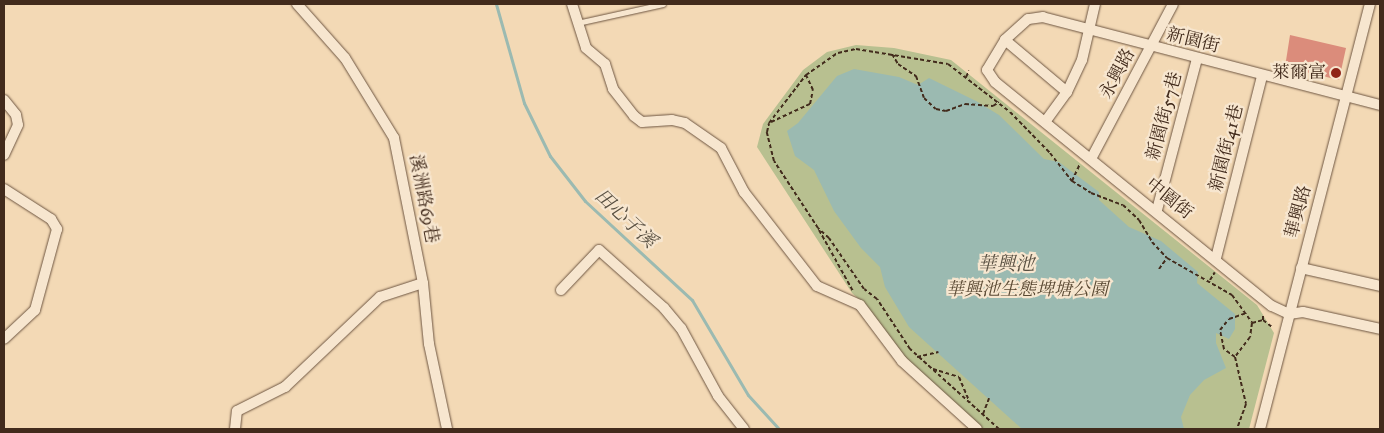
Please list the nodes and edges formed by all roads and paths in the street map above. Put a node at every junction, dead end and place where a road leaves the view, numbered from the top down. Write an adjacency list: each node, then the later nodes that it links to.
1 (297, 4): 39 (street, 溪洲路69巷)
2 (572, 4): 7 (street)
3 (663, 4): 7 (lane)
4 (1095, 4): 8 (street)
5 (1173, 4): 10 (street, 永興路)
6 (1370, 4): 18 (street, 華興路)
7 (577, 23): 61 (street)
8 (1089, 32): 9 (street, 新園街); 10 (street, 新園街); 17 (street)
9 (1005, 40): 17 (street); 23 (street, 中園街)
10 (1150, 47): 12 (street, 新園街); 26 (street, 永興路)
11 (892, 54): 14 (path); 16 (path); 20 (path)
12 (1197, 59): 15 (street, 新園街); 31 (street, 新園街57巷)
13 (969, 71): 16 (path)
14 (806, 74): 22 (path); 22 (path)
15 (1262, 76): 18 (street, 新園街); 34 (street, 新園街41巷)
16 (966, 77): 20 (path)
17 (1067, 92): 23 (street)
18 (1345, 97): 21 (street, 新園街); 35 (street, 華興路)
19 (4, 100): 25 (street)
20 (999, 102): 24 (path)
21 (1380, 105)
22 (769, 123): 32 (path)
23 (1041, 124): 24 (path); 26 (street, 中園街)
24 (1032, 134): 27 (path)
25 (4, 155)
26 (1086, 160): 27 (path); 31 (street, 中園街)
27 (1072, 181): 30 (path)
28 (4, 189): 50 (street)
29 (1128, 199): 30 (path)
30 (1123, 205): 33 (path)
31 (1157, 210): 34 (street, 中園街)
32 (818, 228): 42 (path); 52 (path)
33 (1168, 258): 36 (path); 38 (path)
34 (1216, 258): 45 (street, 中園街)
35 (1301, 268): 40 (street); 45 (street, 華興路)
36 (1159, 270)
37 (1215, 271): 38 (path)
38 (1210, 280): 43 (path)
39 (423, 282): 58 (street); 59 (street, 溪洲路69巷)
40 (1380, 286)
41 (560, 290): 60 (street)
42 (857, 294)
43 (1246, 314): 47 (path); 53 (path)
44 (1263, 314): 46 (path)
45 (1289, 314): 49 (street, 中園街); 64 (street, 華興路)
46 (1263, 320): 47 (path); 48 (path)
47 (1252, 323): 53 (path)
48 (1272, 326)
49 (1380, 329)
50 (4, 339)
51 (938, 352): 52 (path)
52 (917, 357): 54 (path)
53 (1235, 357): 63 (path)
54 (930, 368): 56 (path); 56 (path)
55 (989, 398): 57 (path)
56 (970, 403): 57 (path)
57 (983, 414): 62 (path)
58 (235, 429)
59 (447, 429)
60 (744, 429)
61 (977, 429)
62 (999, 429)
63 (1237, 429)
64 (1260, 429)

